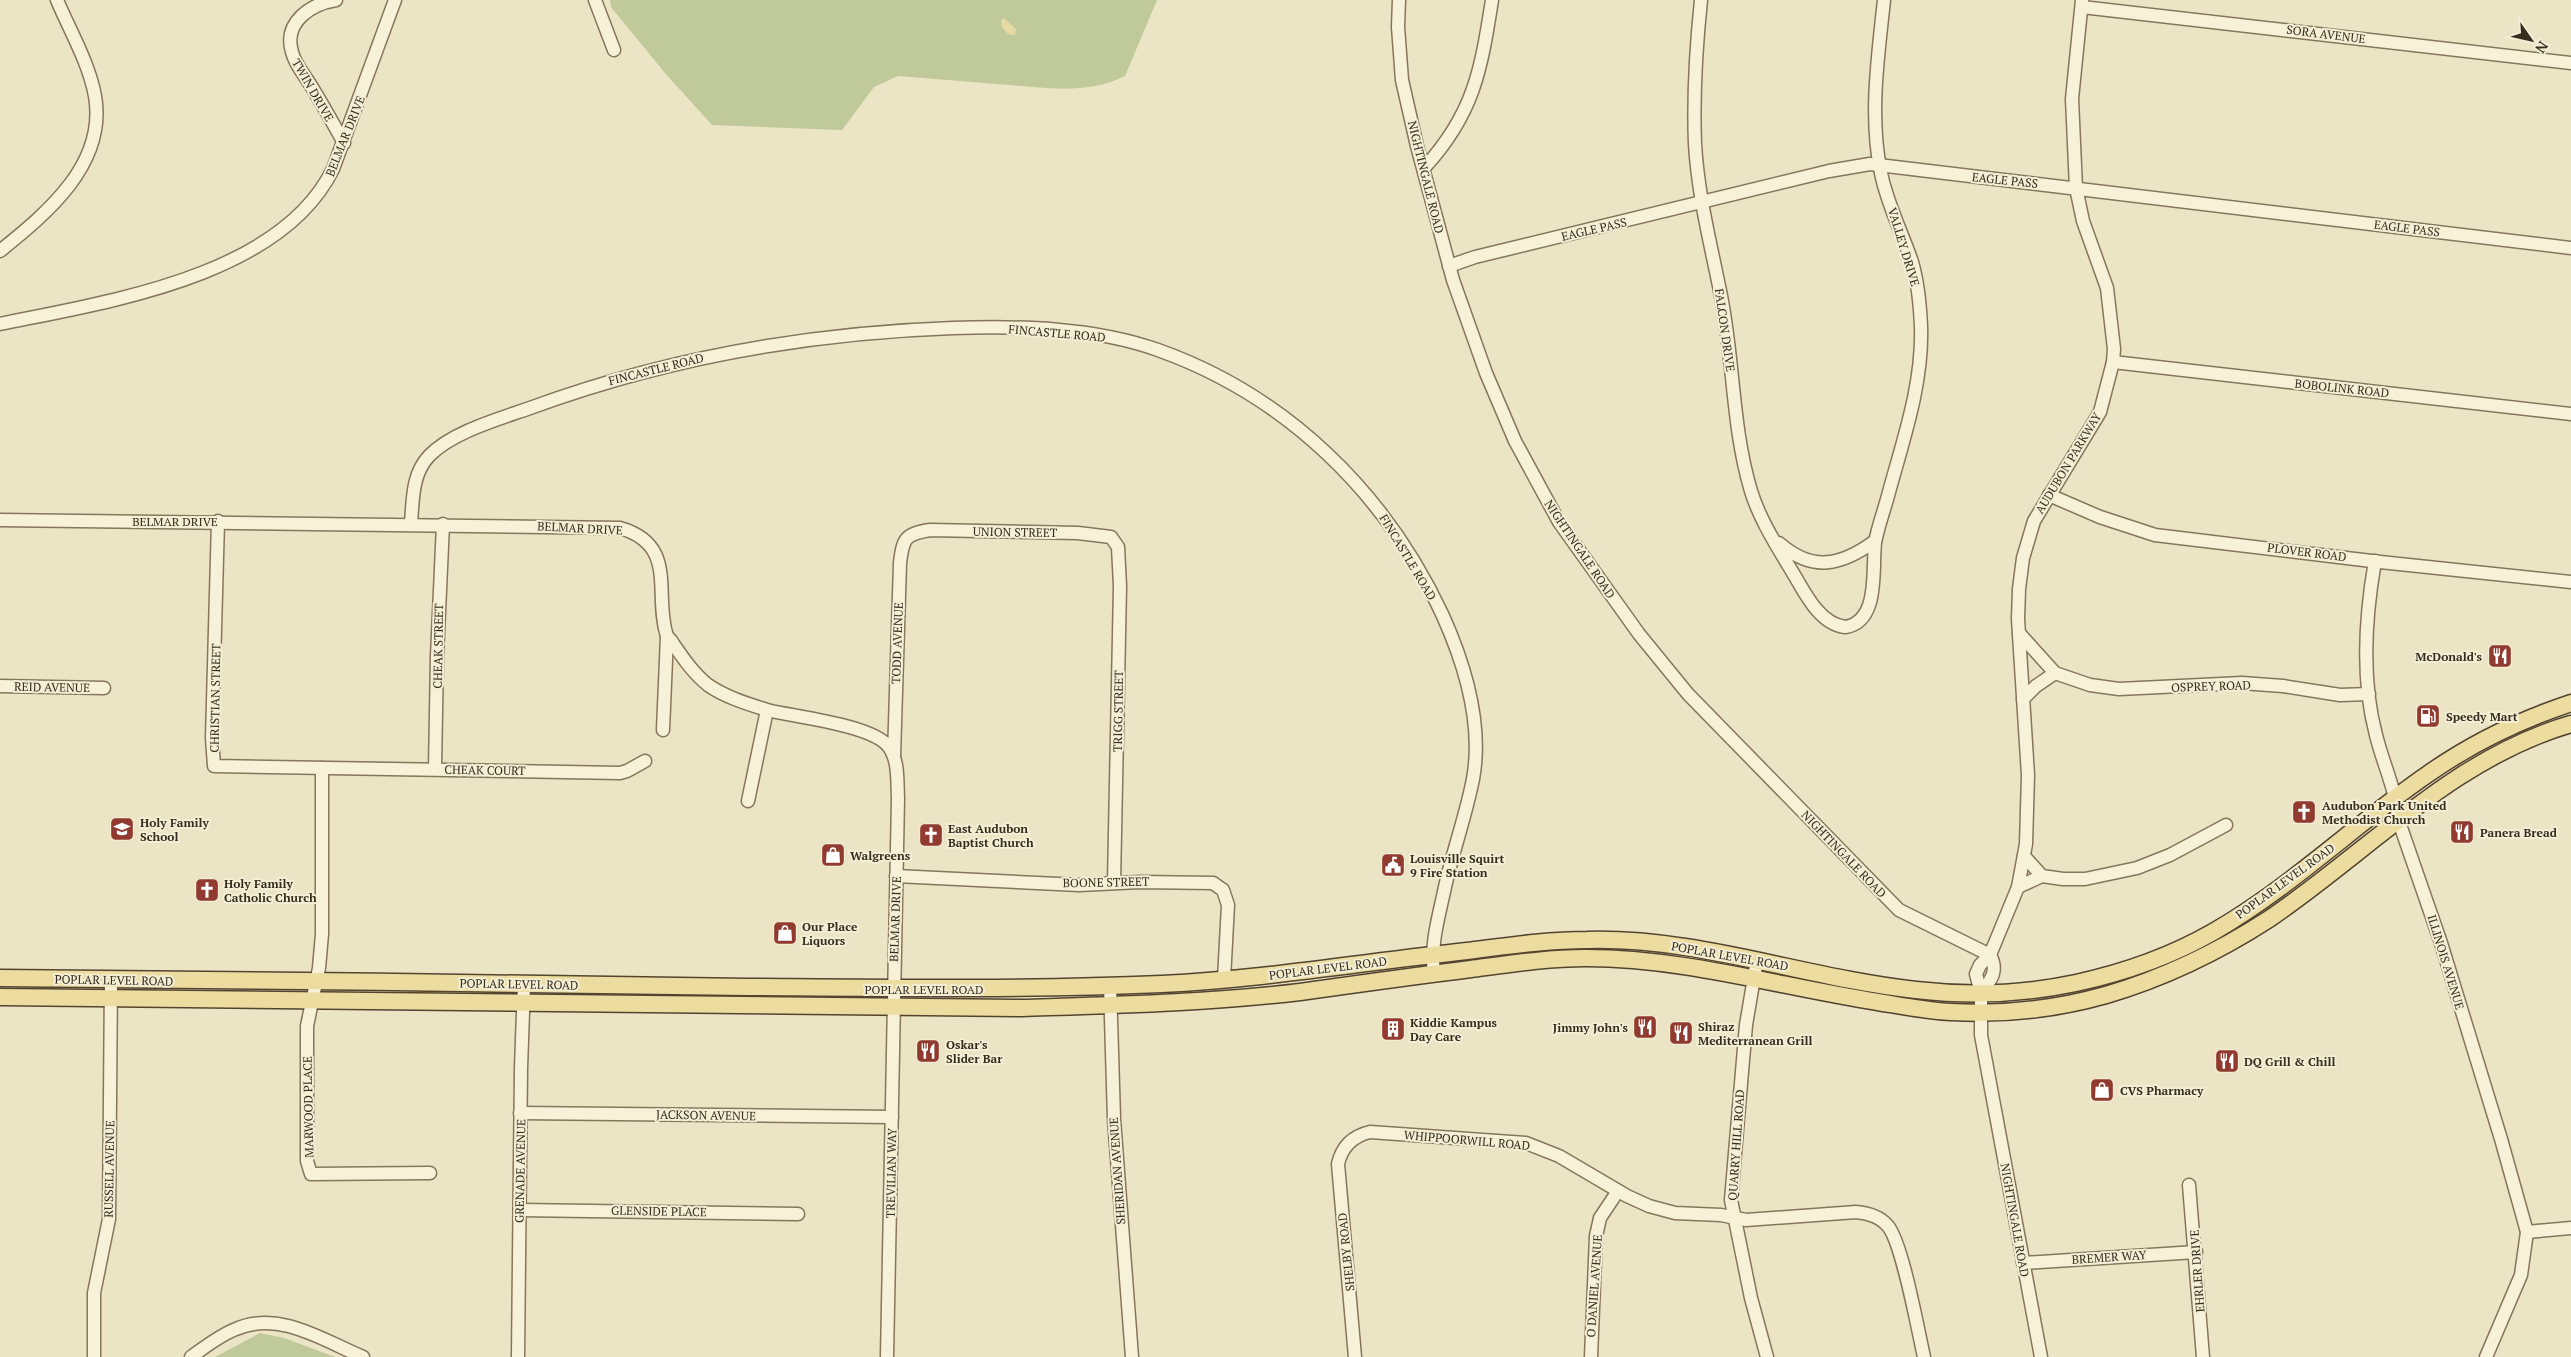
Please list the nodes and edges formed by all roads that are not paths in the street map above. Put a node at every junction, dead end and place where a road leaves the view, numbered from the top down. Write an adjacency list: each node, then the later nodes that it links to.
1 (57, 0): 18 (street)
2 (336, 0): 12 (street, TWIN DRIVE)
3 (395, 0): 12 (street, BELMAR DRIVE)
4 (595, 0): 10 (street)
5 (1399, 0): 14 (street, NIGHTINGALE ROAD)
6 (1492, 0): 14 (street)
7 (1701, 0): 16 (street, FALCON DRIVE)
8 (1884, 0): 13 (street, VALLEY DRIVE)
9 (2082, 3): 11 (street, SORA AVENUE); 15 (street, AUDUBON PARKWAY)
10 (614, 50)
11 (2571, 63)
12 (344, 143): 20 (street, BELMAR DRIVE)
13 (1880, 165): 15 (street, EAGLE PASS); 16 (street, EAGLE PASS); 31 (street, VALLEY DRIVE)
14 (1424, 168): 19 (street, NIGHTINGALE ROAD)
15 (2076, 188): 17 (street, EAGLE PASS); 21 (street, AUDUBON PARKWAY)
16 (1702, 203): 19 (street, EAGLE PASS); 29 (street, FALCON DRIVE)
17 (2571, 248)
18 (0, 251)
19 (1449, 266): 60 (street, NIGHTINGALE ROAD)
20 (0, 324)
21 (2113, 362): 22 (street, BOBOLINK ROAD); 23 (street, AUDUBON PARKWAY)
22 (2571, 414)
23 (2049, 495): 32 (street, PLOVER ROAD); 35 (street, AUDUBON PARKWAY)
24 (0, 520): 25 (street, BELMAR DRIVE)
25 (218, 522): 26 (street, BELMAR DRIVE); 48 (street, CHRISTIAN STREET)
26 (411, 523): 27 (street, BELMAR DRIVE); 59 (street, FINCASTLE ROAD)
27 (442, 524): 36 (street, BELMAR DRIVE); 49 (street, CHEAK STREET)
28 (914, 534): 30 (street, UNION STREET); 46 (street, TODD AVENUE)
29 (1772, 537): 31 (street); 34 (street, FALCON DRIVE)
30 (1115, 541): 57 (street, TRIGG STREET)
31 (1875, 541): 34 (street, VALLEY DRIVE)
32 (2376, 562): 33 (street, PLOVER ROAD); 40 (street, ILLINOIS AVENUE)
33 (2571, 582)
34 (1845, 627)
35 (2019, 633): 37 (street, OSPREY ROAD); 41 (street, AUDUBON PARKWAY)
36 (667, 636): 43 (street); 45 (street, BELMAR DRIVE)
37 (2055, 673): 40 (street, OSPREY ROAD); 41 (street)
38 (0, 686): 39 (street, REID AVENUE)
39 (104, 688)
40 (2369, 694): 50 (street, ILLINOIS AVENUE)
41 (2023, 699): 54 (street, AUDUBON PARKWAY)
42 (2571, 703): 50 (main road, POPLAR LEVEL ROAD)
43 (767, 710): 46 (street); 51 (street)
44 (2571, 724): 52 (main road, POPLAR LEVEL ROAD)
45 (663, 730)
46 (894, 758): 55 (street, BELMAR DRIVE)
47 (645, 761): 49 (street, CHEAK COURT)
48 (322, 768): 49 (street, CHEAK COURT); 67 (street)
49 (436, 768)
50 (2396, 798): 52 (street, ILLINOIS AVENUE); 71 (main road, POPLAR LEVEL ROAD)
51 (748, 801)
52 (2398, 819): 78 (main road, POPLAR LEVEL ROAD); 89 (street, ILLINOIS AVENUE)
53 (2226, 825): 56 (street)
54 (2024, 856): 56 (street); 58 (street, AUDUBON PARKWAY)
55 (896, 876): 57 (street, BOONE STREET); 70 (street, BELMAR DRIVE)
56 (2042, 876): 58 (street)
57 (1114, 882): 64 (street, BOONE STREET)
58 (2018, 887): 60 (street, AUDUBON PARKWAY)
59 (1431, 954): 61 (main road, POPLAR LEVEL ROAD); 62 (street, FINCASTLE ROAD); 64 (main road, POPLAR LEVEL ROAD)
60 (1990, 956): 71 (street, AUDUBON PARKWAY)
61 (1757, 960): 65 (street, QUARRY HILL ROAD); 71 (main road, POPLAR LEVEL ROAD)
62 (1434, 974): 65 (main road, POPLAR LEVEL ROAD); 76 (main road, POPLAR LEVEL ROAD)
63 (0, 978): 66 (main road, POPLAR LEVEL ROAD)
64 (1224, 979): 69 (main road, POPLAR LEVEL ROAD)
65 (1753, 979): 78 (main road, POPLAR LEVEL ROAD); 87 (street, QUARRY HILL ROAD)
66 (111, 980): 67 (main road, POPLAR LEVEL ROAD); 73 (street, RUSSELL AVENUE)
67 (315, 982): 68 (main road, POPLAR LEVEL ROAD); 74 (street, MARWOOD PLACE)
68 (524, 984): 70 (main road, POPLAR LEVEL ROAD); 75 (street, GRENADE AVENUE)
69 (1110, 985): 70 (main road, POPLAR LEVEL ROAD); 76 (street, SHERIDAN AVENUE)
70 (894, 989): 77 (street, TREVILIAN WAY)
71 (1981, 993): 78 (street, NIGHTINGALE ROAD)
72 (0, 997): 73 (main road, POPLAR LEVEL ROAD)
73 (110, 998): 74 (main road, POPLAR LEVEL ROAD); 92 (street, RUSSELL AVENUE)
74 (311, 1000): 75 (main road, POPLAR LEVEL ROAD); 82 (street, MARWOOD PLACE)
75 (523, 1004): 77 (main road, POPLAR LEVEL ROAD); 79 (street, GRENADE AVENUE)
76 (1110, 1005): 77 (main road, POPLAR LEVEL ROAD); 97 (street, SHERIDAN AVENUE)
77 (893, 1007): 80 (street, TREVILIAN WAY)
78 (1980, 1012): 91 (street, NIGHTINGALE ROAD)
79 (520, 1112): 80 (street, JACKSON AVENUE); 85 (street, GRENADE AVENUE)
80 (892, 1117): 96 (street, TREVILIAN WAY)
81 (1344, 1148): 84 (street, WHIPPOORWILL ROAD); 98 (street, SHELBY ROAD)
82 (430, 1173)
83 (2189, 1184): 90 (street, EHRLER DRIVE)
84 (1618, 1190): 87 (street, WHIPPOORWILL ROAD); 99 (street, O DANIEL AVENUE)
85 (520, 1210): 86 (street, GLENSIDE PLACE); 95 (street, GRENADE AVENUE)
86 (798, 1214)
87 (1734, 1217): 100 (street, QUARRY HILL ROAD); 101 (street, WHIPPOORWILL ROAD)
88 (2571, 1228): 89 (street)
89 (2527, 1232): 104 (street, ILLINOIS AVENUE)
90 (2196, 1252): 91 (street, BREMER WAY); 103 (street, EHRLER DRIVE)
91 (2023, 1262): 102 (street, NIGHTINGALE ROAD)
92 (94, 1357)
93 (190, 1357): 94 (street)
94 (363, 1357)
95 (518, 1357)
96 (886, 1357)
97 (1132, 1357)
98 (1355, 1357)
99 (1591, 1357)
100 (1767, 1357)
101 (1924, 1357)
102 (2041, 1357)
103 (2204, 1357)
104 (2486, 1357)

